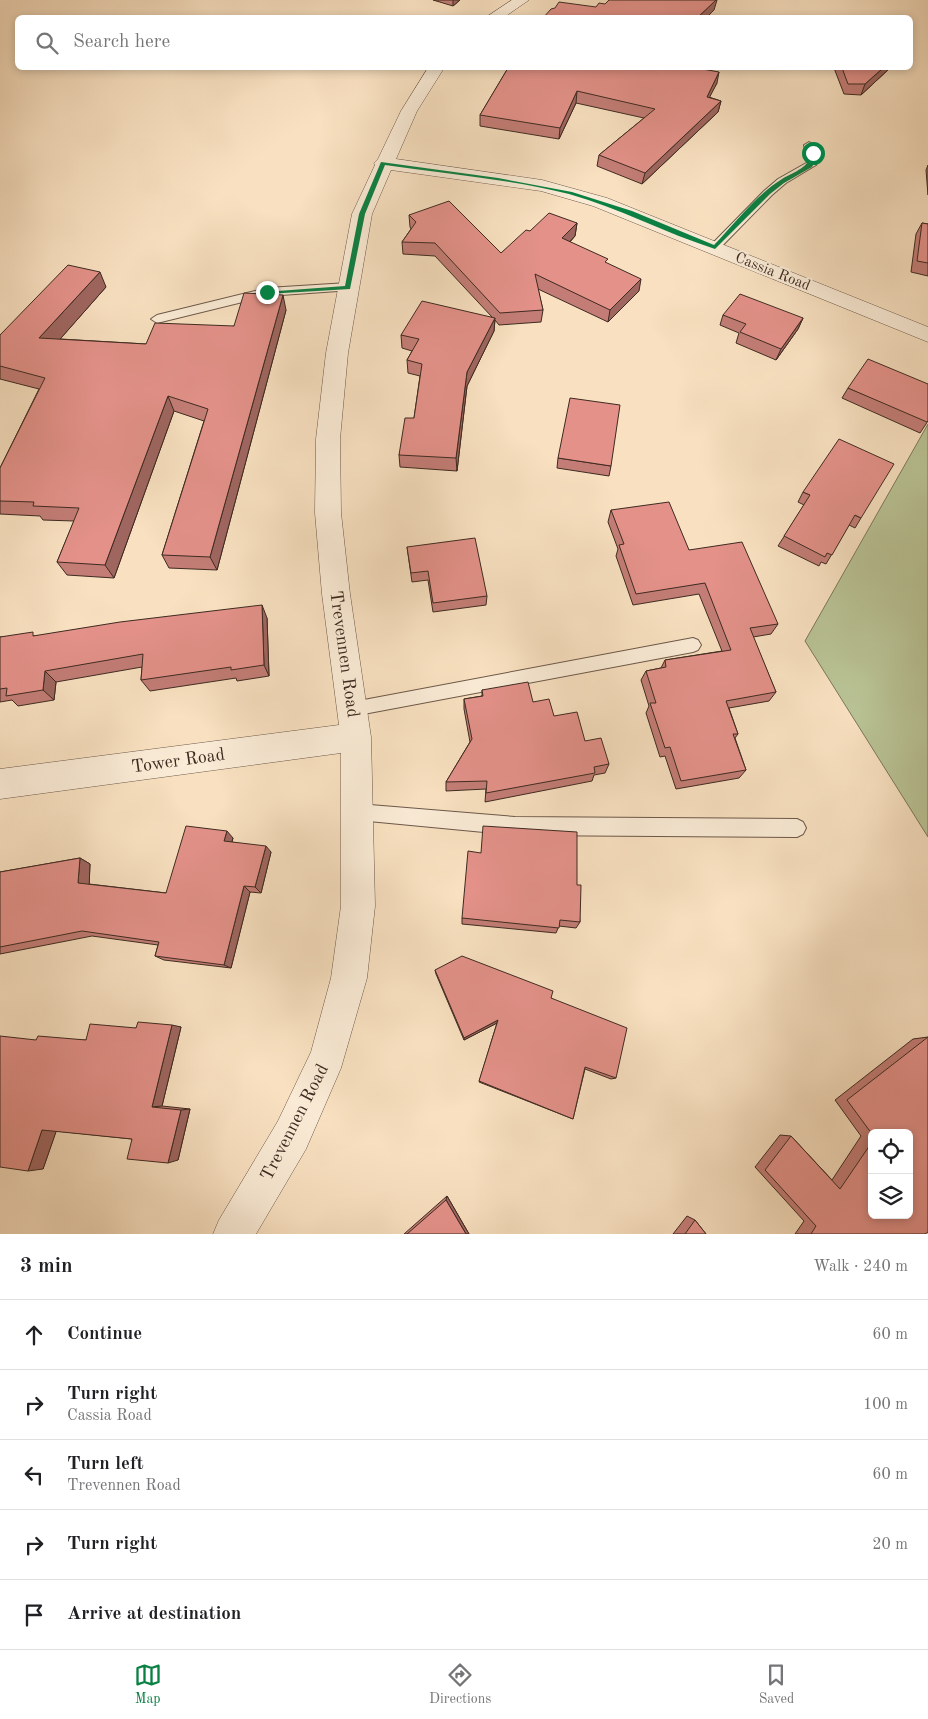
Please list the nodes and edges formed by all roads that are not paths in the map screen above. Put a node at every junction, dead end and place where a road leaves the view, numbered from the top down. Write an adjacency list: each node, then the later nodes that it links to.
1 (522, 0): 2 (street)
2 (497, 15)
3 (435, 70): 5 (street, Trevennen Road)
4 (810, 145): 6 (lane)
5 (383, 163): 6 (street, Cassia Road); 7 (street, Trevennen Road)
6 (715, 247): 9 (street, Cassia Road)
7 (348, 287): 8 (lane); 11 (street, Trevennen Road)
8 (157, 319)
9 (928, 335)
10 (693, 644): 11 (lane)
11 (354, 723): 12 (street, Tower Road); 13 (street, Trevennen Road)
12 (0, 784)
13 (358, 812): 14 (lane); 15 (street, Trevennen Road)
14 (797, 828)
15 (232, 1234)

